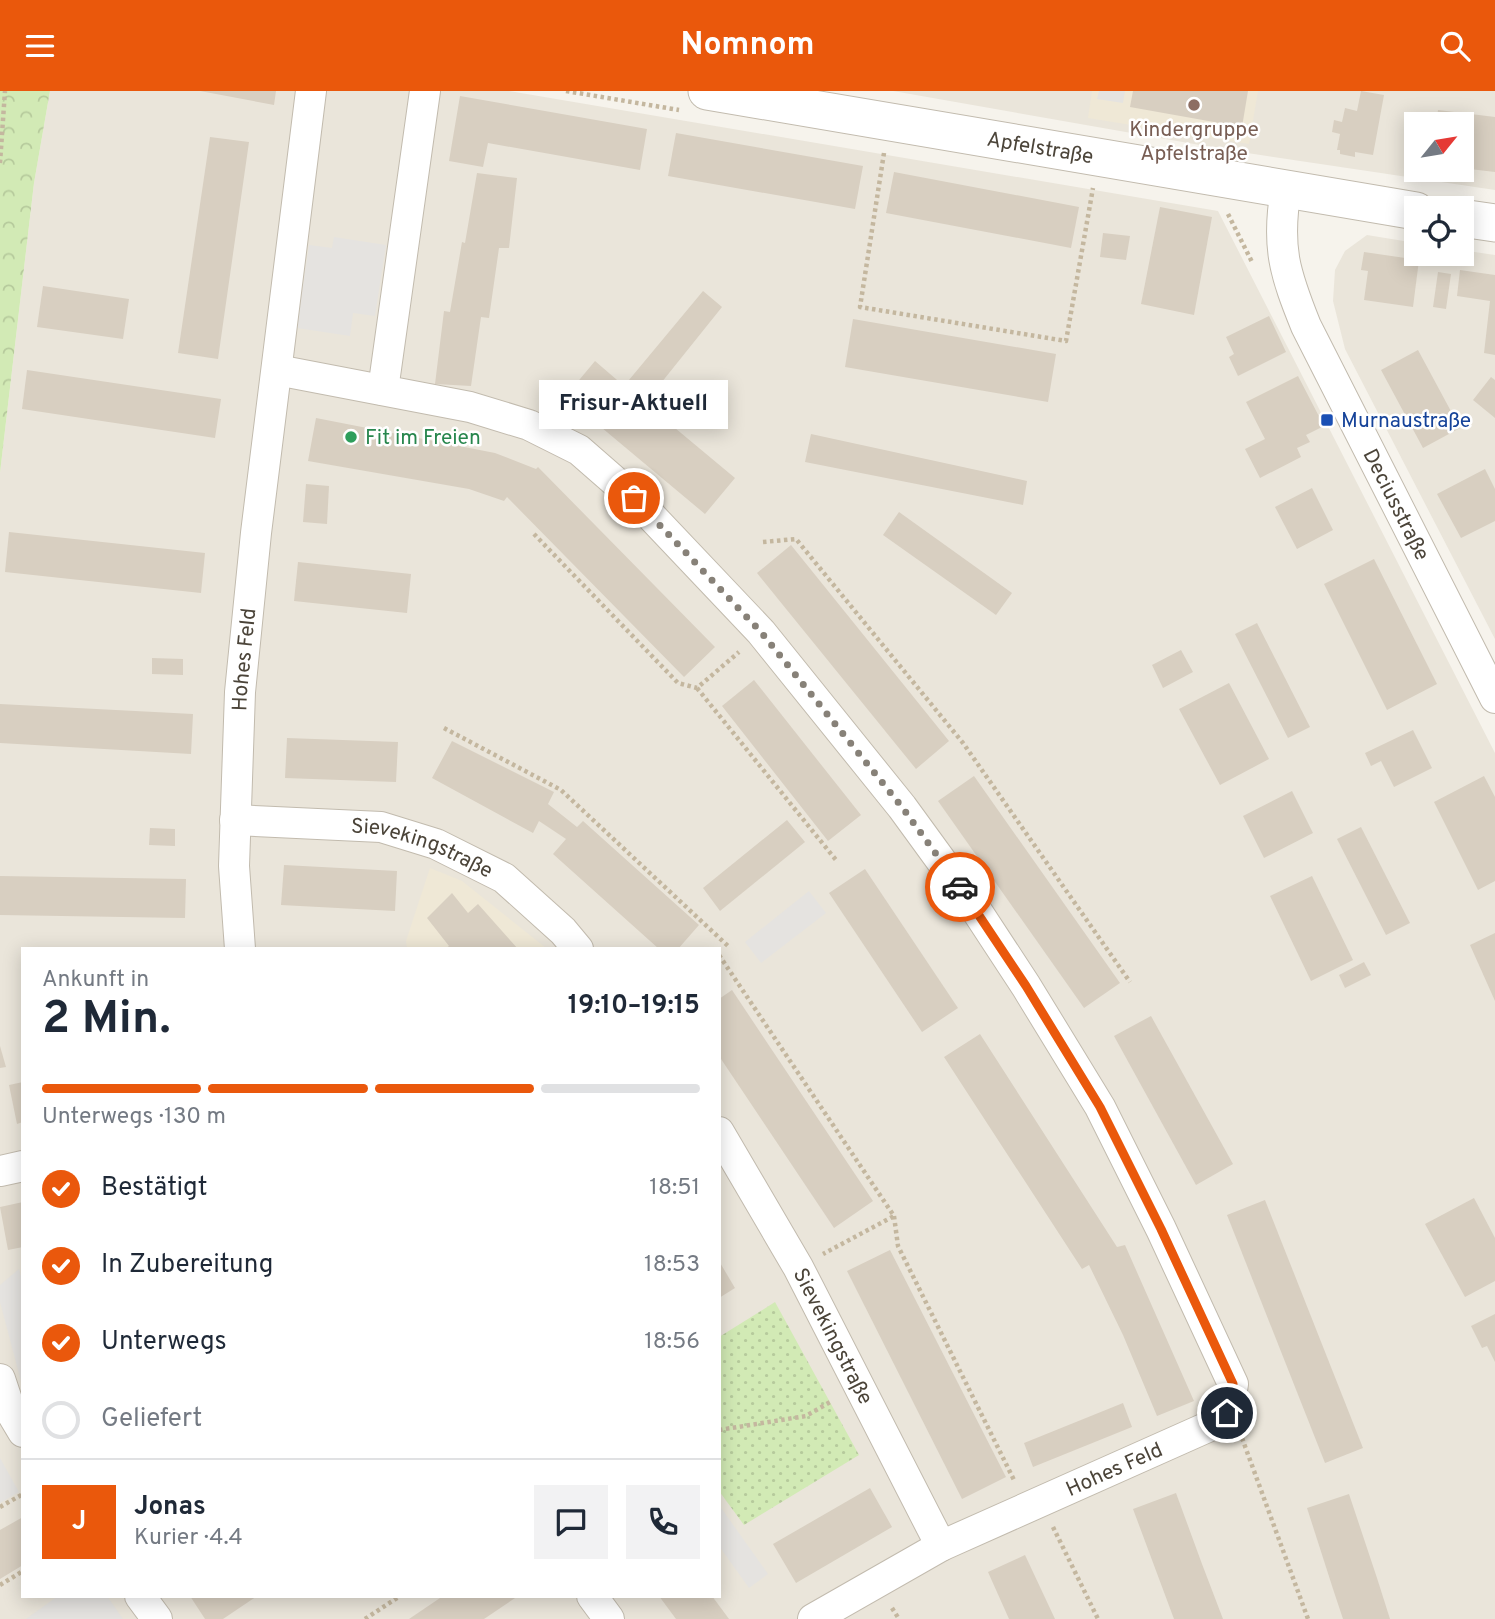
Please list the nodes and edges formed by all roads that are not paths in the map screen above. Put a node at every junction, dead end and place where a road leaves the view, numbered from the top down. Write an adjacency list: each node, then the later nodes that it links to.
1 (312, 91): 8 (street, Hohes Feld)
2 (425, 91): 9 (street)
3 (707, 91): 4 (street, Apfelstraße)
4 (1286, 189): 5 (street, Apfelstraße); 10 (street, Deciusstraße)
5 (1404, 209)
6 (1474, 220): 7 (street)
7 (1495, 223)
8 (277, 370): 9 (street); 11 (street, Hohes Feld)
9 (383, 390): 19 (street, Hohes Feld)
10 (1495, 698)
11 (235, 820): 12 (street, Hohes Feld); 13 (street, Sievekingstraße)
12 (240, 947)
13 (576, 947)
14 (721, 1135): 19 (street, Sievekingstraße)
15 (21, 1166): 16 (street)
16 (0, 1171)
17 (0, 1379): 18 (street)
18 (21, 1429)
19 (941, 1546): 24 (street, Hohes Feld)
20 (141, 1598): 22 (street)
21 (593, 1598): 23 (street)
22 (157, 1619)
23 (609, 1619)
24 (813, 1619)

